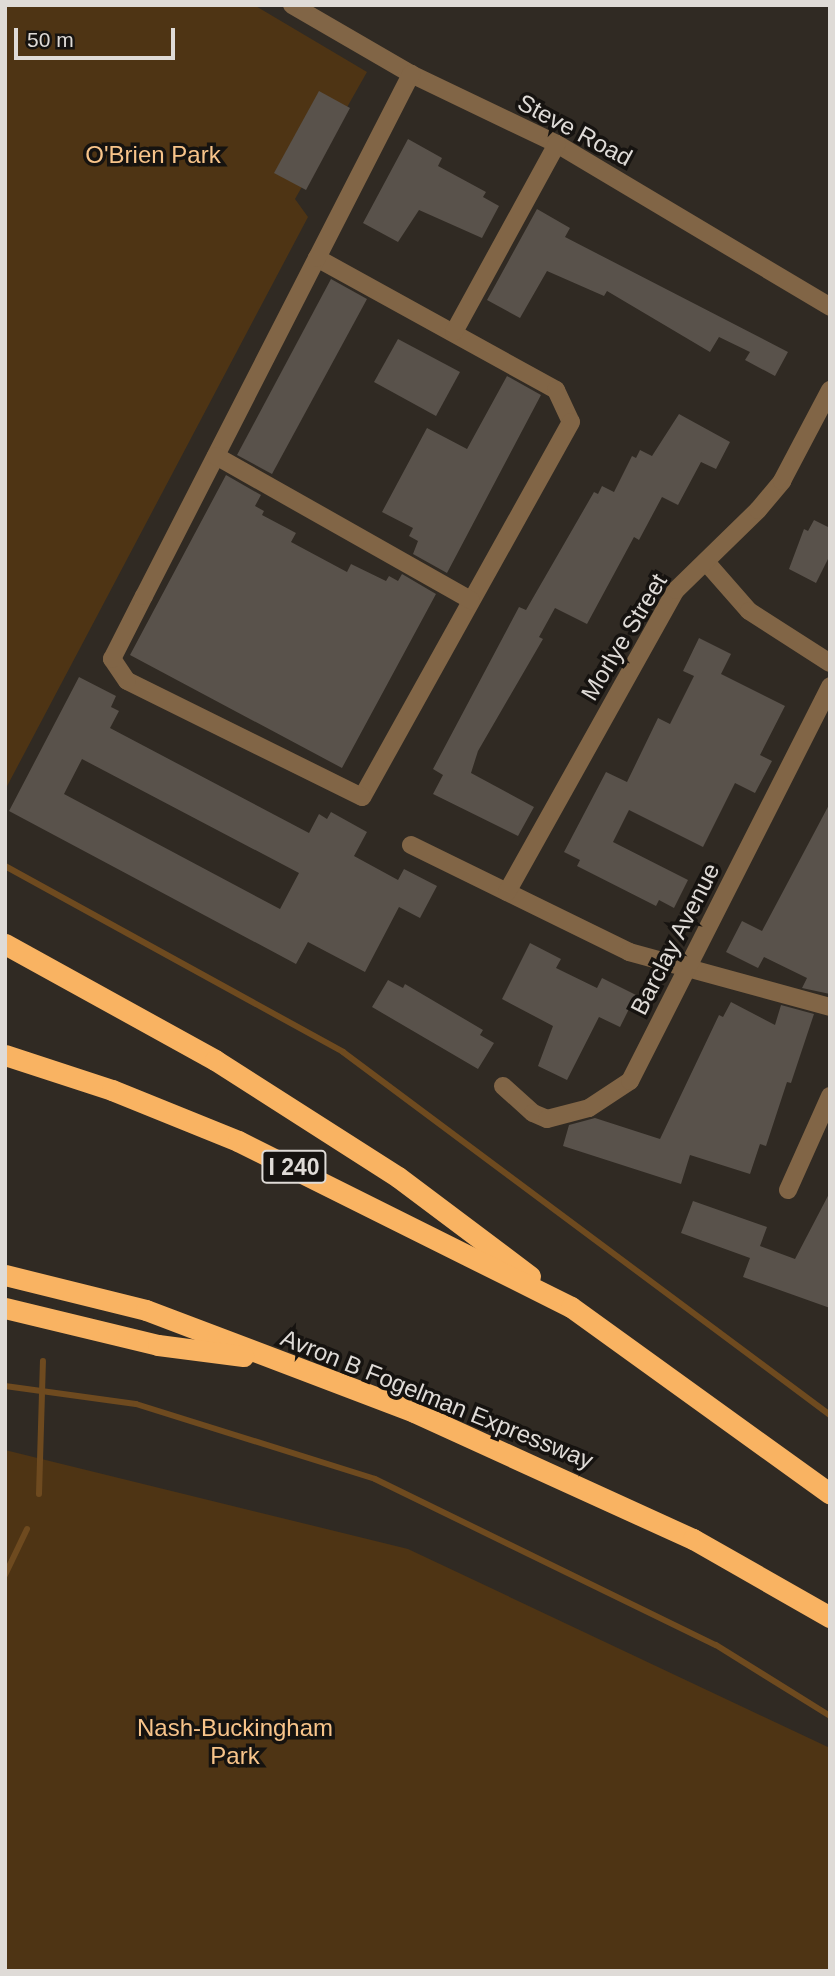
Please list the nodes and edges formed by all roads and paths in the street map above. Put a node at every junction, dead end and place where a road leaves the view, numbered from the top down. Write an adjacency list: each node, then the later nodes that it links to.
1 (292, 5): 2 (street, Steve Road)
2 (411, 75): 3 (street, Steve Road); 4 (street)
3 (557, 144): 5 (street, Steve Road); 6 (street)
4 (317, 258): 6 (street); 8 (street)
5 (830, 307)
6 (454, 332): 10 (street)
7 (830, 390): 9 (street, Morlye Street)
8 (216, 456): 10 (street); 10 (street)
9 (706, 562): 11 (street); 14 (street, Morlye Street)
10 (471, 600)
11 (830, 663)
12 (830, 686): 16 (street, Barclay Avenue)
13 (411, 845): 14 (street)
14 (507, 892): 16 (street)
15 (5, 944): 23 (highway)
16 (689, 965): 17 (street); 19 (street, Barclay Avenue)
17 (830, 1007)
18 (5, 1055): 23 (highway, I 240)
19 (503, 1086)
20 (830, 1096): 21 (street)
21 (788, 1190)
22 (5, 1275): 25 (highway, Avron B Fogelman Expressway)
23 (570, 1307): 26 (highway, I 240)
24 (5, 1308): 25 (highway)
25 (273, 1359): 27 (highway, Avron B Fogelman Expressway)
26 (830, 1494)
27 (830, 1617)

